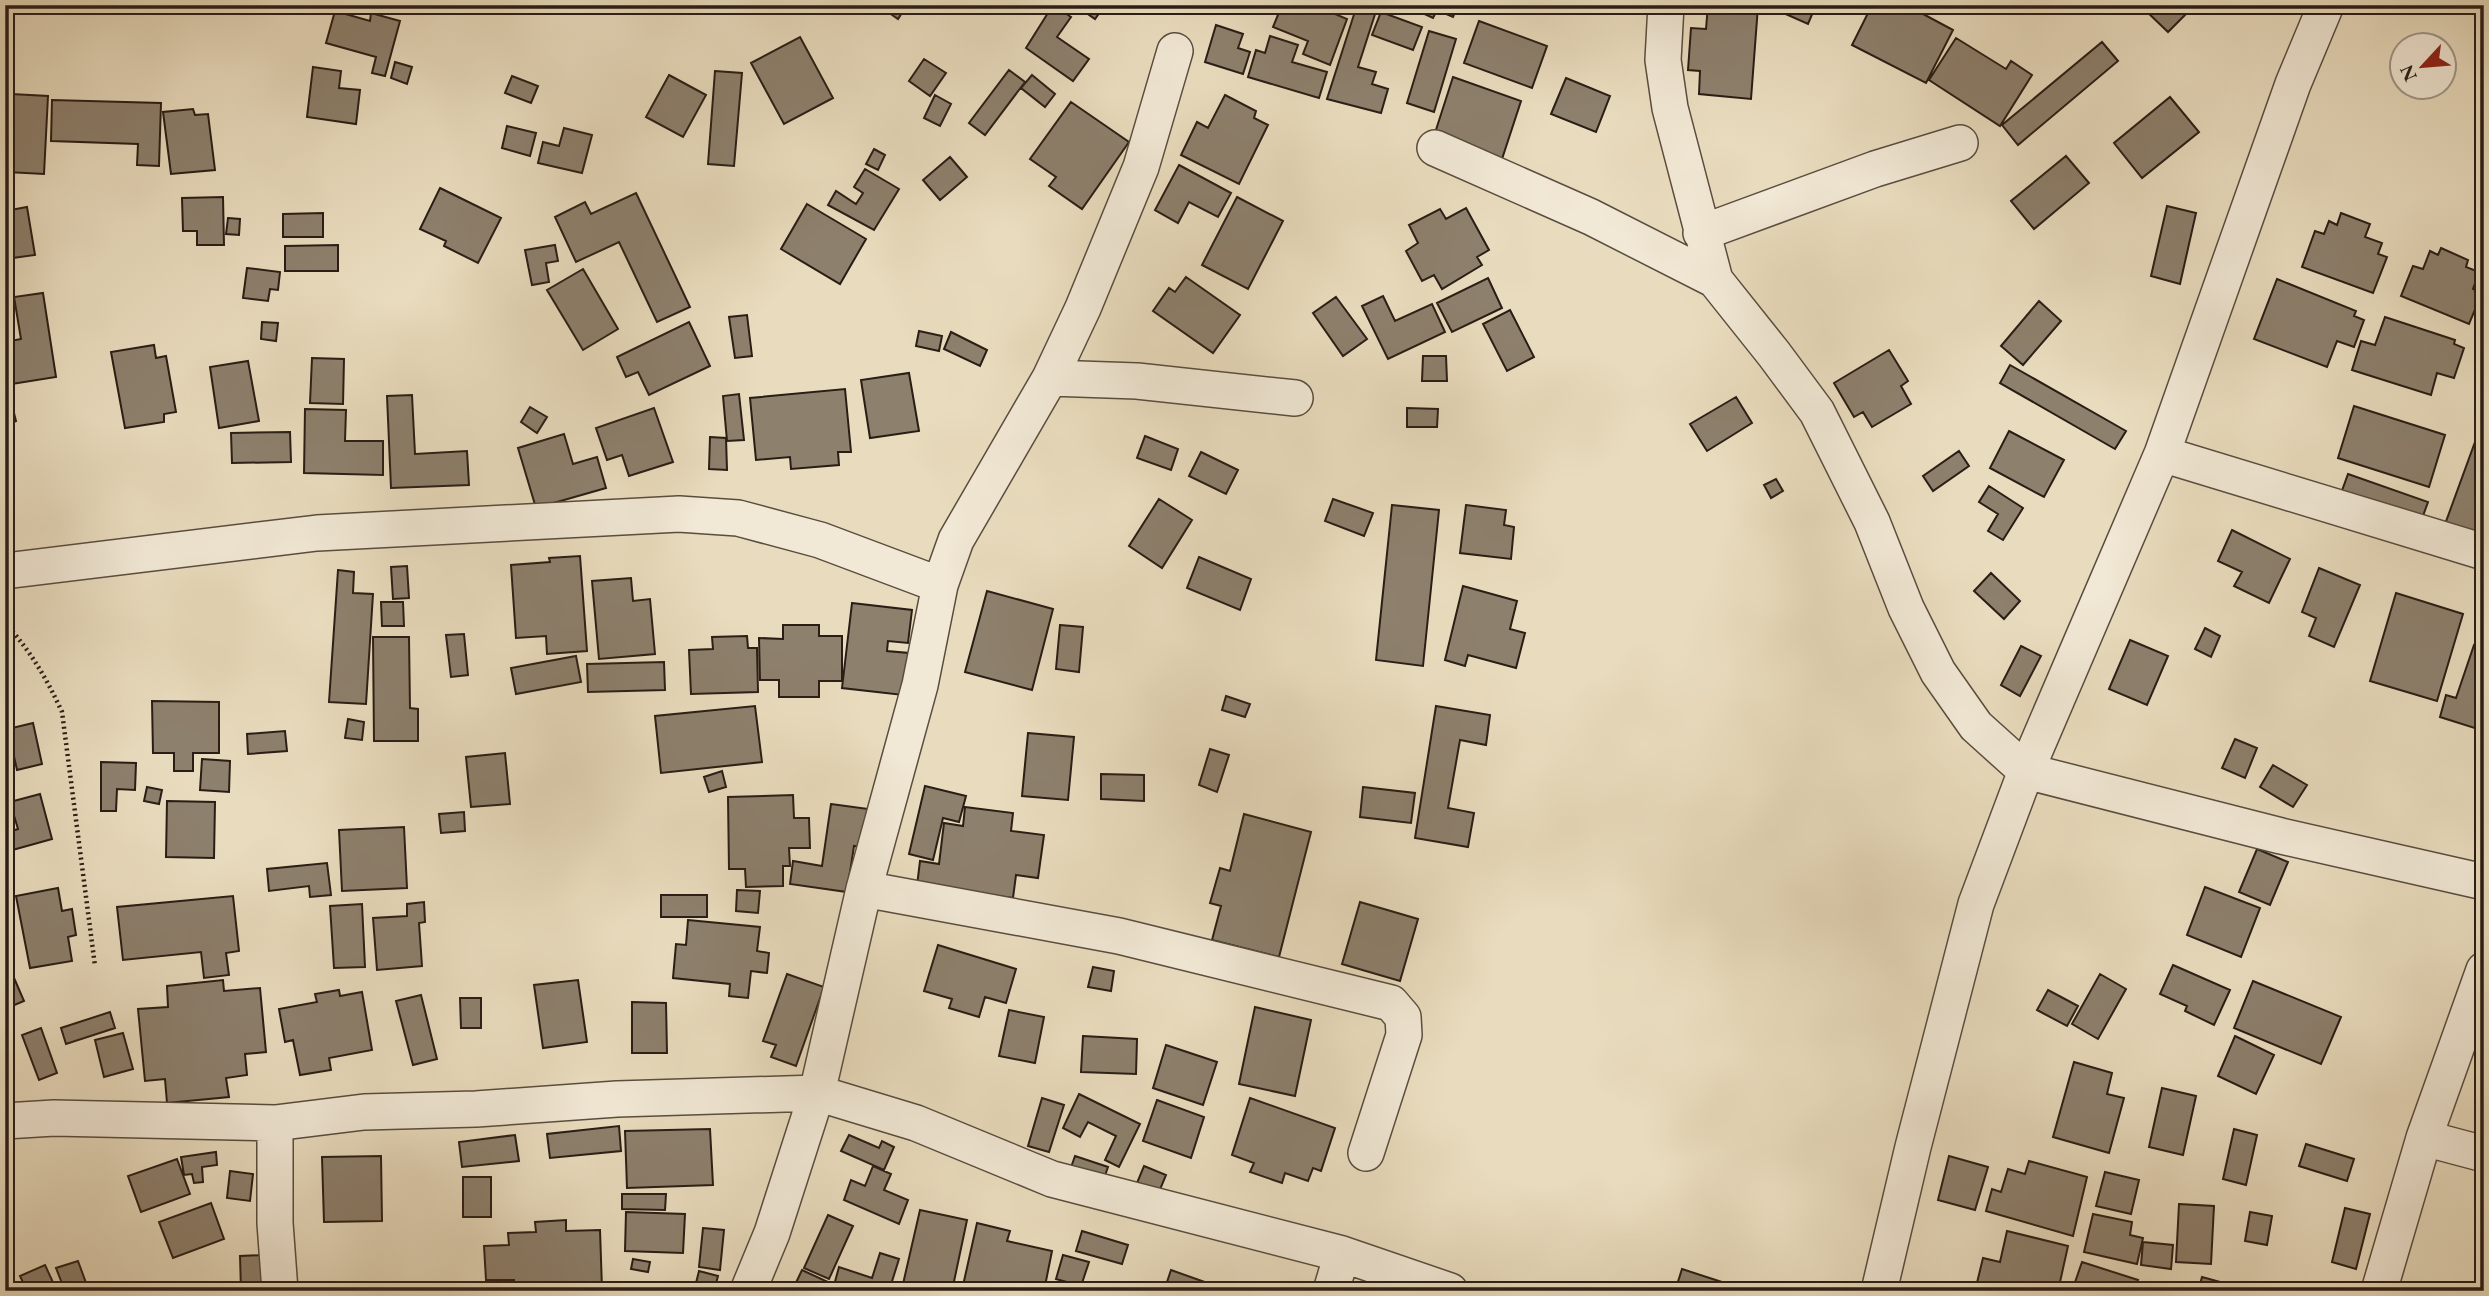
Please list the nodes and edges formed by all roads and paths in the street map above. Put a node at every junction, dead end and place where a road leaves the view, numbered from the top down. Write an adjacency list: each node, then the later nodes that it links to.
1 (1666, 5): 6 (street)
2 (2326, 5): 10 (street)
3 (1175, 51): 8 (street)
4 (1961, 143): 6 (street)
5 (1435, 148): 7 (street)
6 (1701, 233): 7 (street)
7 (1715, 281): 15 (street)
8 (1050, 378): 9 (street); 13 (street)
9 (1295, 398)
10 (2162, 454): 11 (street); 15 (street)
11 (2484, 552)
12 (5, 571): 13 (street)
13 (940, 585): 17 (street)
14 (5, 623): 18 (path)
15 (2026, 771): 16 (street); 31 (street)
16 (2484, 882)
17 (864, 889): 20 (street); 24 (street)
18 (95, 966)
19 (2484, 970): 23 (street)
20 (817, 1093): 22 (street); 26 (street); 28 (street)
21 (5, 1121): 22 (street)
22 (275, 1123): 27 (street)
23 (2424, 1138): 25 (street); 32 (street)
24 (1366, 1153)
25 (2484, 1154)
26 (1342, 1254): 29 (street); 30 (street)
27 (280, 1291)
28 (748, 1291)
29 (1331, 1291)
30 (1450, 1291)
31 (1879, 1291)
32 (2379, 1291)

